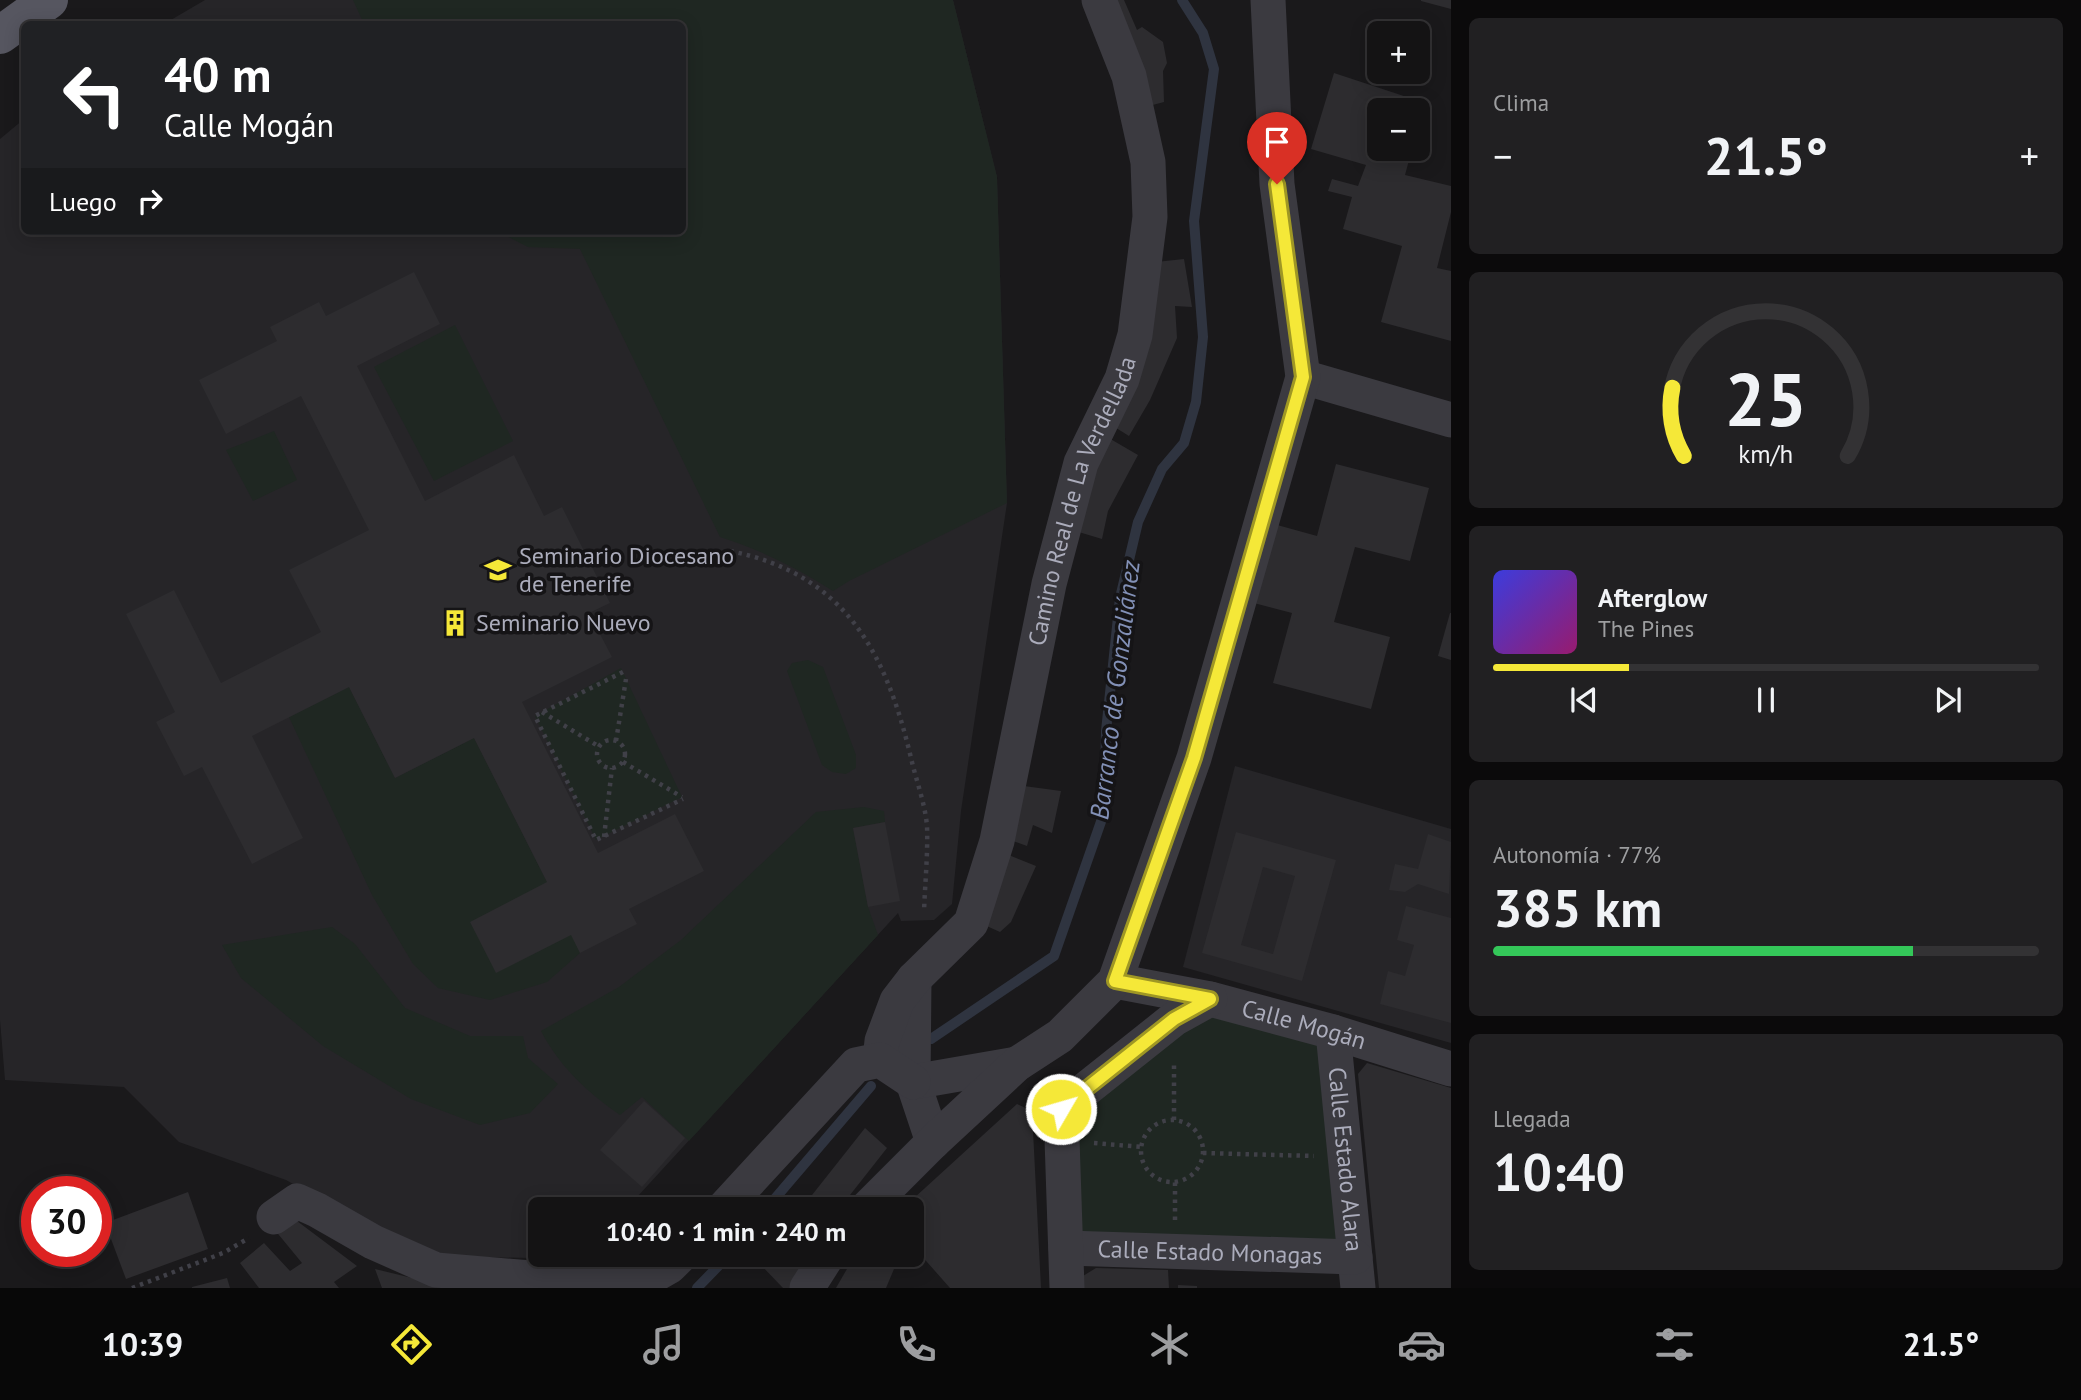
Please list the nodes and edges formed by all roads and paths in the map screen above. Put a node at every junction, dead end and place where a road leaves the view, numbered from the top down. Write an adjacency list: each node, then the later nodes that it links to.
1 (49, 0): 4 (main road)
2 (1099, 0): 17 (street, Camino Real de La Verdellada)
3 (1268, 0): 5 (street)
4 (0, 36)
5 (1303, 377): 6 (street); 18 (street)
6 (1451, 420)
7 (730, 551): 16 (path)
8 (623, 672): 10 (path)
9 (626, 679): 11 (path)
10 (542, 712): 12 (path); 15 (path)
11 (616, 741): 12 (path); 13 (path)
12 (598, 746): 14 (path)
13 (623, 762): 14 (path); 15 (path)
14 (612, 768): 15 (path)
15 (604, 837)
16 (924, 912)
17 (914, 979): 22 (street, Camino Real de La Verdellada); 25 (street)
18 (1115, 981): 19 (street, Calle Mogán); 23 (street)
19 (1210, 999): 20 (street, Calle Mogán); 37 (street)
20 (1333, 1032): 24 (street, Calle Mogán); 40 (street, Calle Estado Alara)
21 (1174, 1052): 26 (path)
22 (880, 1060): 25 (street); 33 (street)
23 (1017, 1064): 25 (street); 27 (street)
24 (1451, 1069)
25 (913, 1082): 27 (street)
26 (1174, 1120): 29 (path); 30 (path)
27 (933, 1142): 34 (street)
28 (1087, 1143): 29 (path)
29 (1142, 1147): 32 (path)
30 (1203, 1153): 31 (path); 32 (path)
31 (1314, 1156)
32 (1175, 1182): 36 (path)
33 (734, 1197)
34 (878, 1197)
35 (274, 1217): 41 (street); 42 (path)
36 (1175, 1223)
37 (1066, 1248): 40 (street, Calle Estado Monagas); 44 (street)
38 (668, 1267): 41 (street)
39 (820, 1267): 43 (street)
40 (1356, 1273)
41 (601, 1286)
42 (132, 1288)
43 (807, 1288)
44 (1068, 1288)

